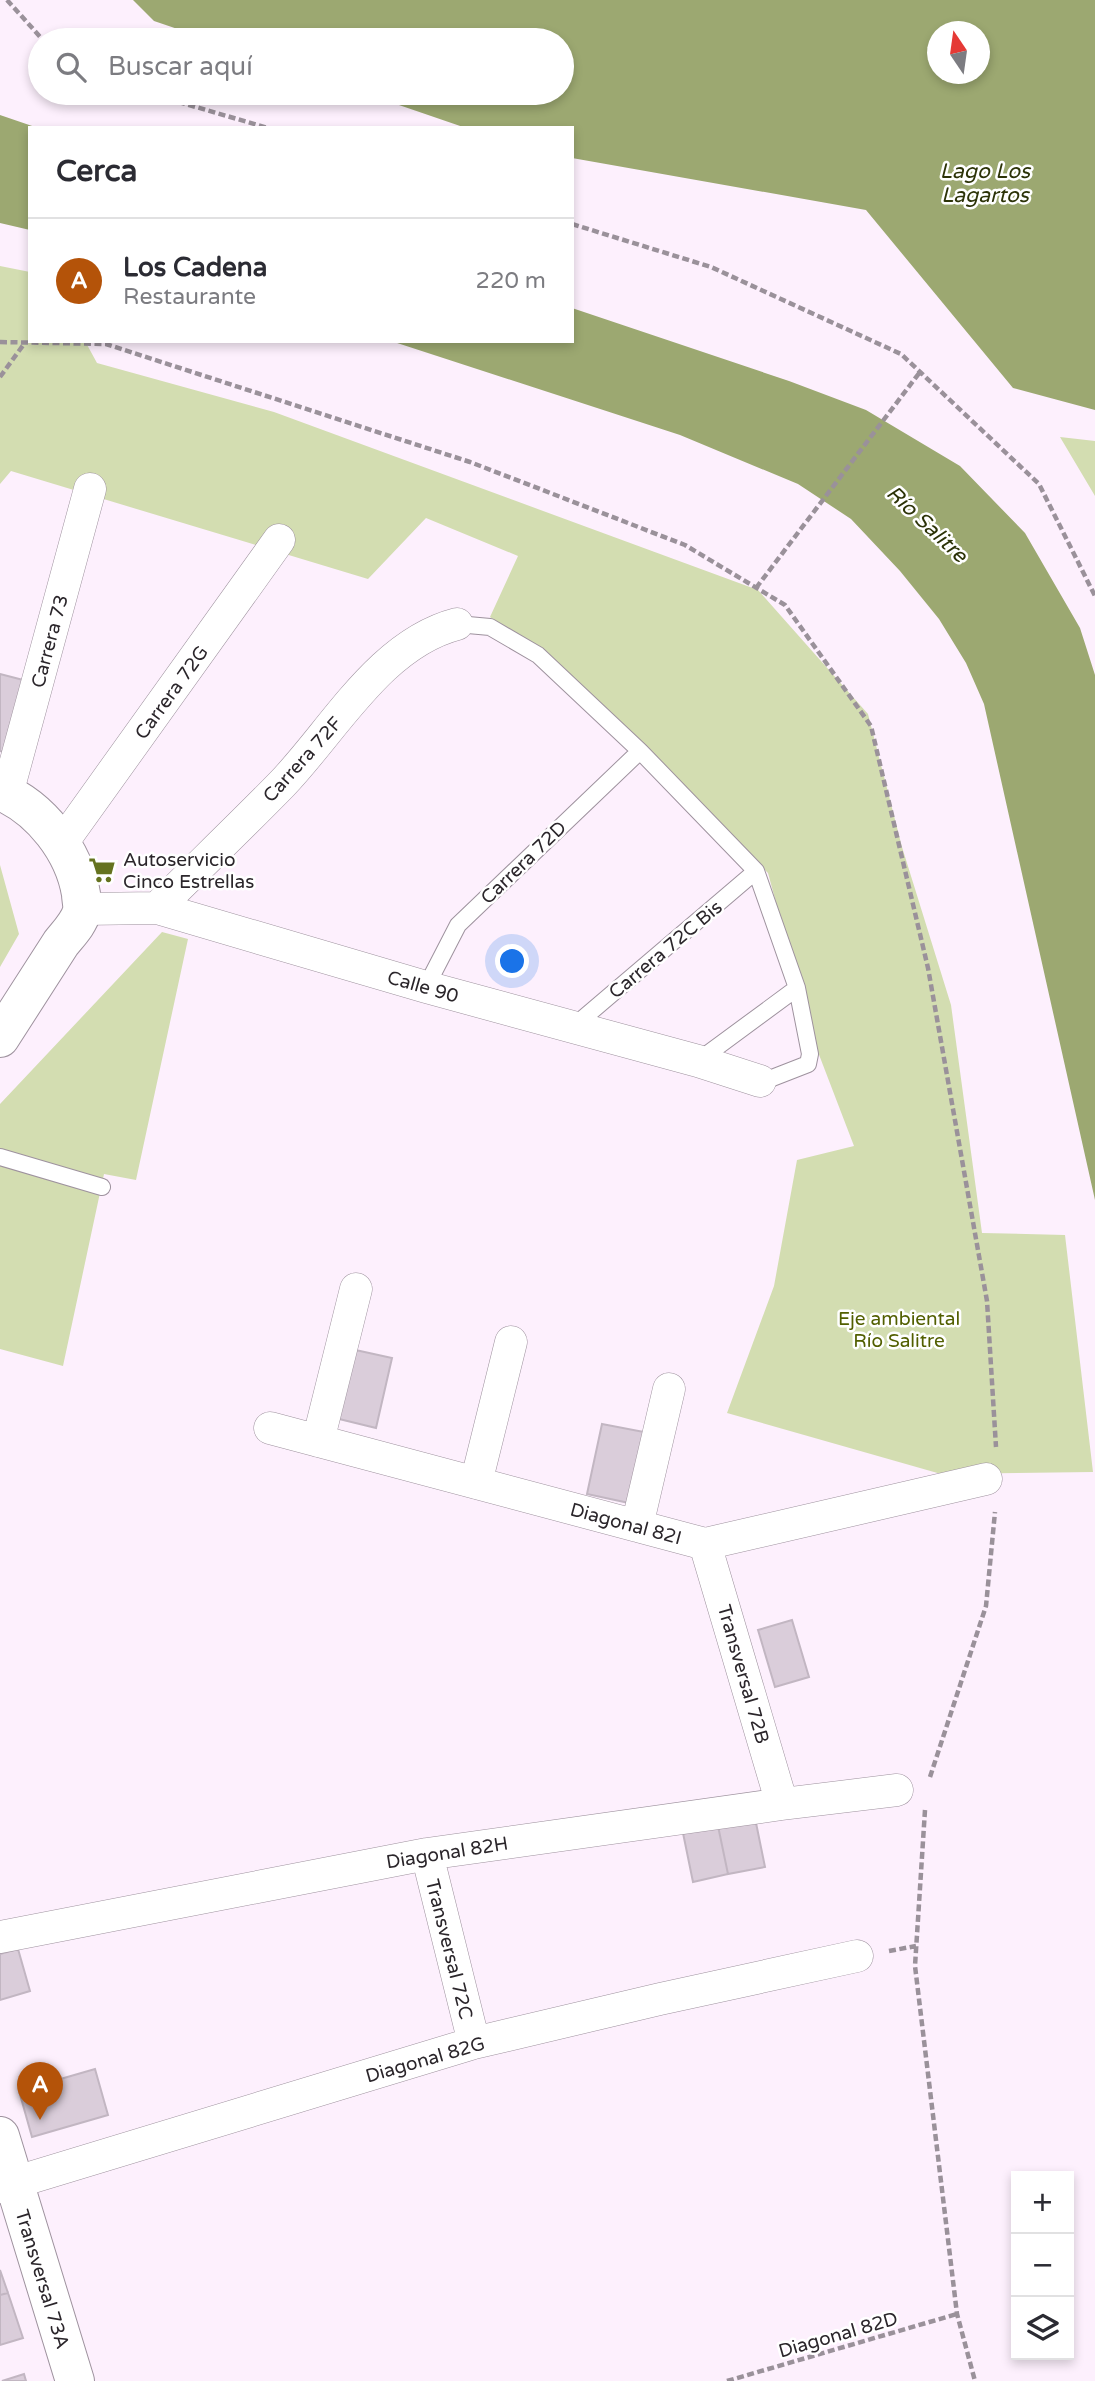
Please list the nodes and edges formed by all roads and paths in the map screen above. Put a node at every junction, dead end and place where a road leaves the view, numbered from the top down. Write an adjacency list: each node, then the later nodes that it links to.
1 (7, 0): 2 (path)
2 (32, 28)
3 (189, 105): 4 (path)
4 (261, 126)
5 (574, 225): 8 (path)
6 (0, 342): 7 (path)
7 (25, 343): 9 (path); 12 (path)
8 (920, 372): 12 (path); 13 (path)
9 (0, 377)
10 (90, 489): 16 (street, Carrera 73)
11 (279, 540): 17 (street, Carrera 72G)
12 (756, 588): 34 (path)
13 (1095, 596)
14 (457, 624): 15 (lane); 19 (street, Carrera 72F)
15 (639, 751): 18 (lane); 21 (lane, Carrera 72D)
16 (4, 792): 17 (street)
17 (62, 843): 20 (street)
18 (756, 871): 22 (lane); 23 (lane, Carrera 72C Bis)
19 (157, 908): 20 (street, Calle 90); 21 (street, Calle 90)
20 (83, 909): 24 (street)
21 (426, 987): 23 (street, Calle 90)
22 (797, 988): 25 (lane); 26 (lane)
23 (573, 1027): 25 (street, Calle 90)
24 (0, 1038)
25 (698, 1061): 26 (street, Calle 90)
26 (760, 1081)
27 (0, 1157): 28 (lane)
28 (102, 1187)
29 (356, 1289): 33 (street)
30 (511, 1342): 35 (street)
31 (669, 1389): 36 (street)
32 (270, 1428): 33 (street, Diagonal 82I)
33 (318, 1441): 35 (street, Diagonal 82I)
34 (992, 1478): 37 (street, Diagonal 82I); 38 (path)
35 (475, 1483): 36 (street, Diagonal 82I)
36 (637, 1526): 37 (street, Diagonal 82I)
37 (705, 1544): 39 (street, Transversal 72B)
38 (917, 1793): 39 (street, Diagonal 82H); 46 (path)
39 (782, 1804): 40 (street, Diagonal 82H)
40 (427, 1854): 41 (street, Diagonal 82H); 43 (street, Transversal 72C)
41 (0, 1937)
42 (857, 1956): 43 (street, Diagonal 82G)
43 (474, 2043): 45 (street, Diagonal 82G)
44 (0, 2136): 45 (street, Transversal 73A)
45 (7, 2185): 47 (street, Transversal 73A)
46 (957, 2314): 48 (path, Diagonal 82D); 49 (path)
47 (75, 2381)
48 (727, 2381)
49 (975, 2381)

